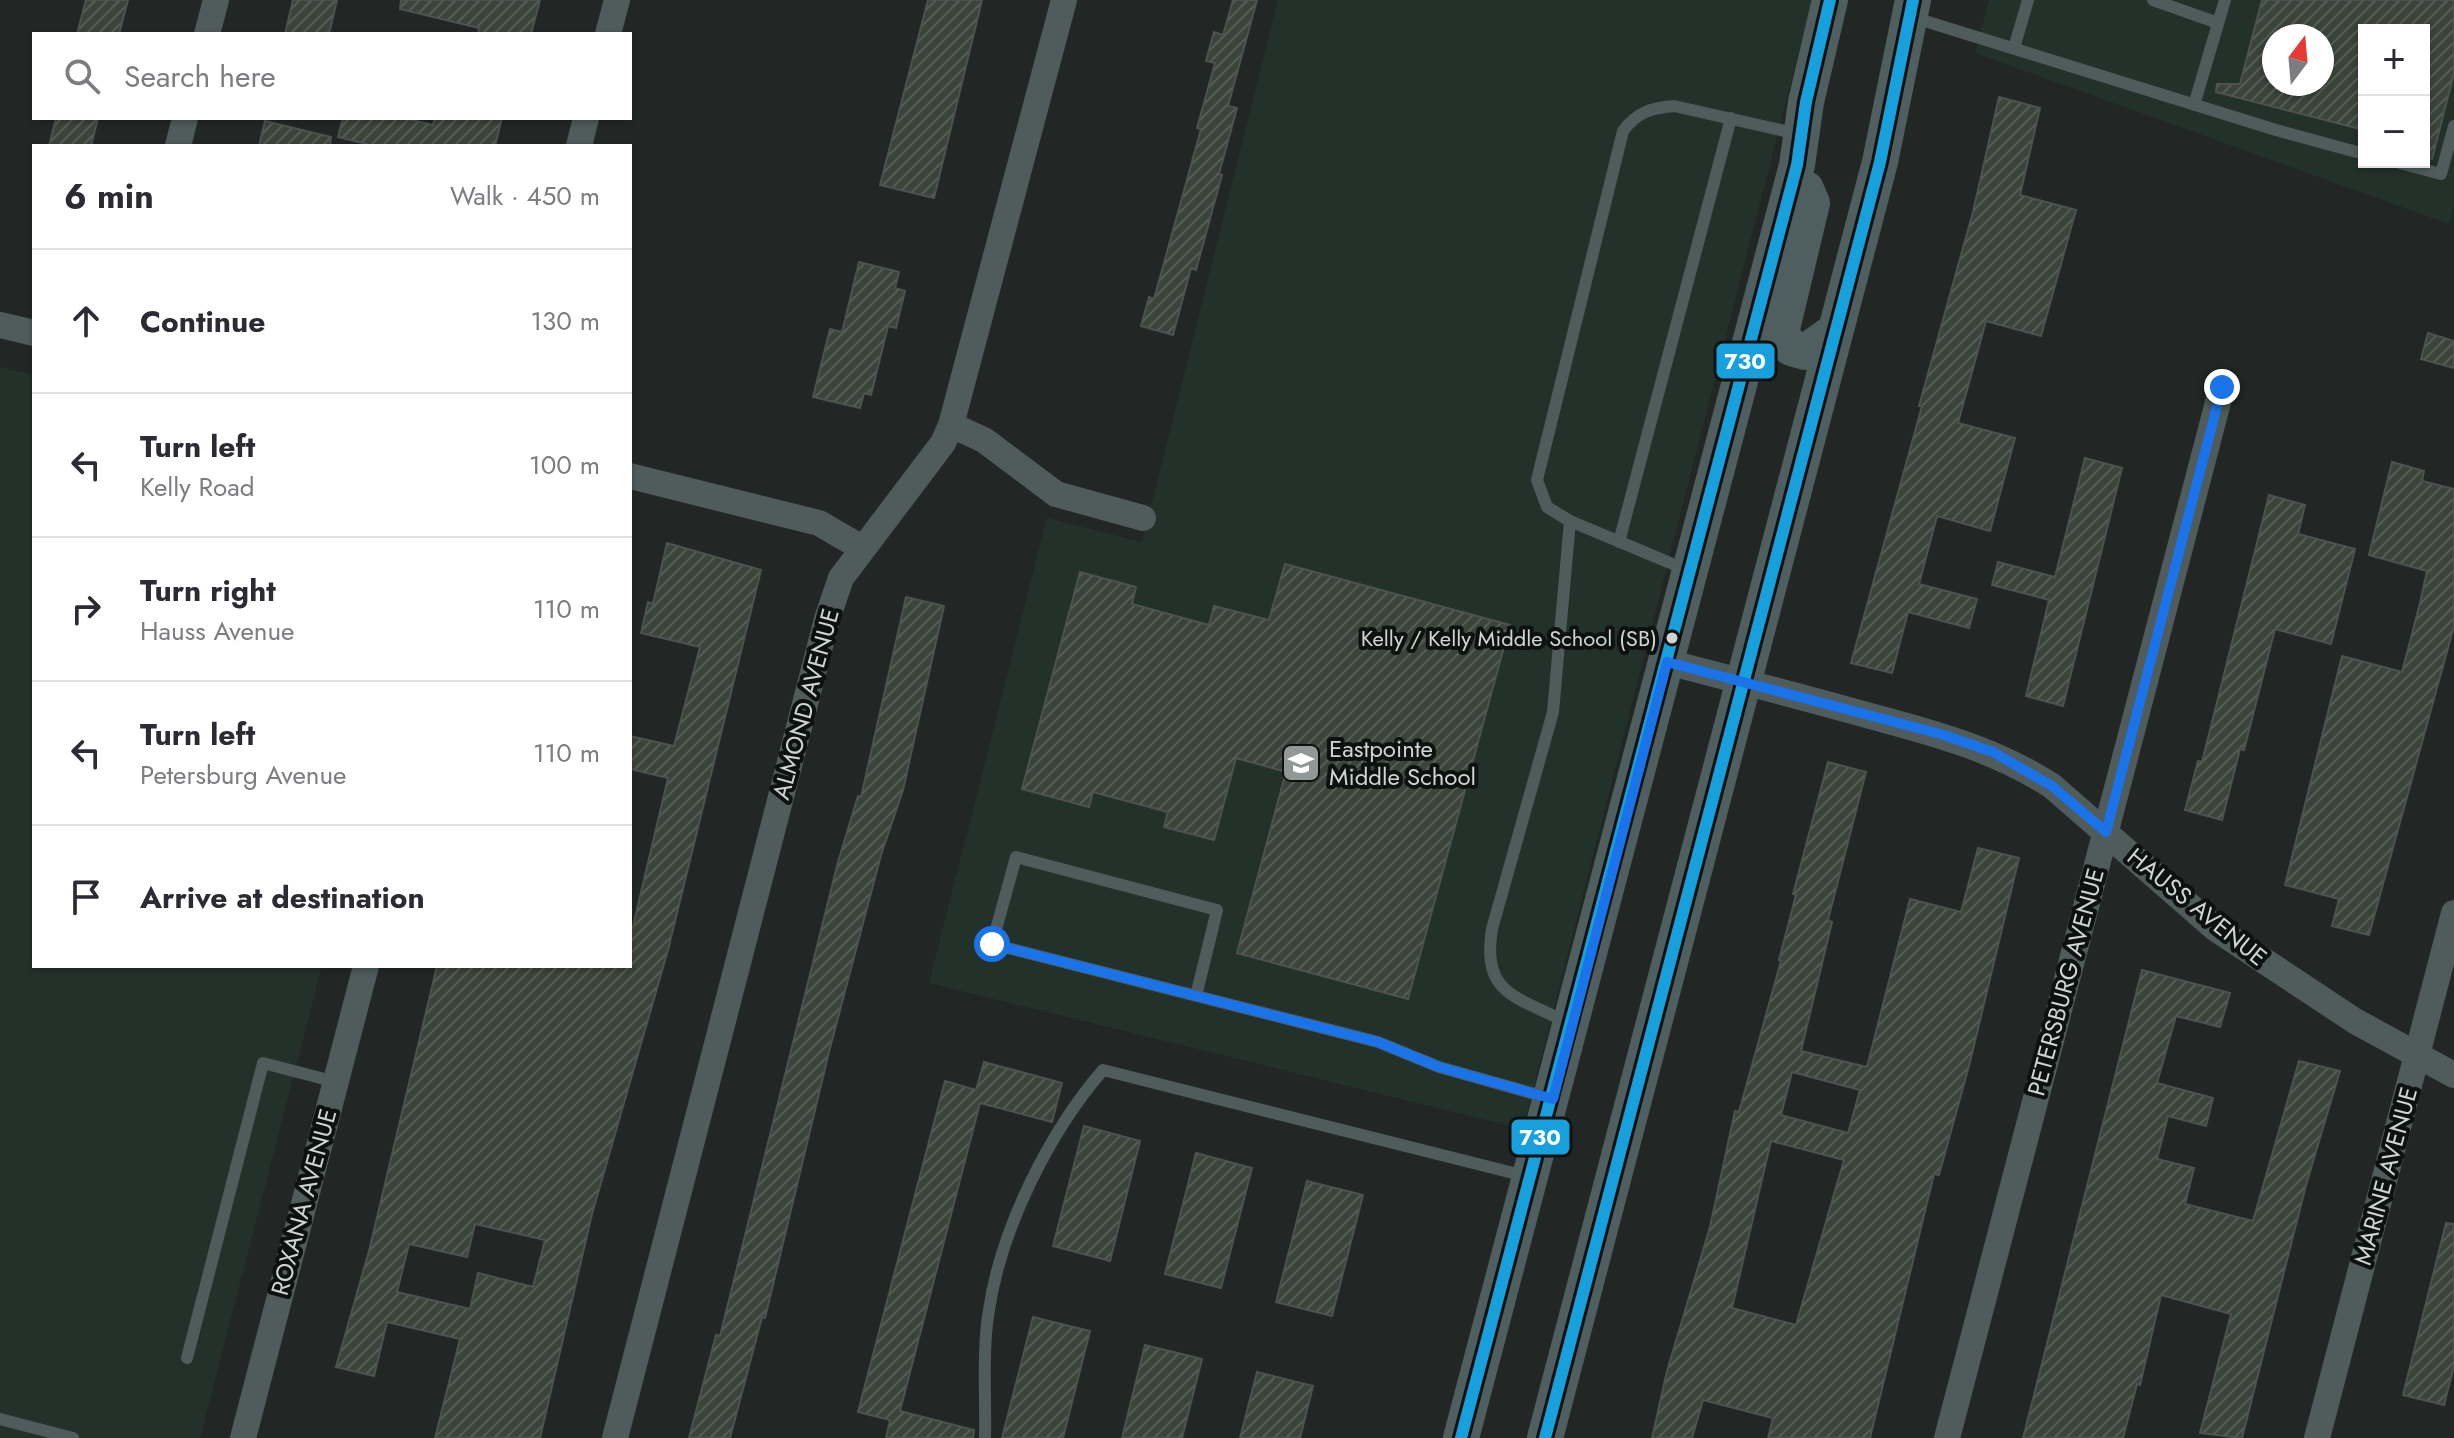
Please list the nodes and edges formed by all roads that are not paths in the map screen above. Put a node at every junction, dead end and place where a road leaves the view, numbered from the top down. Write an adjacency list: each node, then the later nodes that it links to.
1 (216, 0): 10 (street)
2 (617, 0): 11 (street)
3 (1064, 0): 27 (street, ALMOND AVENUE)
4 (1830, 0): 20 (street)
5 (2028, 0): 12 (lane)
6 (2153, 0): 9 (lane)
7 (2225, 0): 9 (lane)
8 (1905, 5): 12 (lane); 24 (street)
9 (2218, 23): 13 (lane)
10 (208, 32)
11 (609, 32)
12 (2014, 48): 13 (lane)
13 (2194, 105): 21 (lane)
14 (1731, 118): 20 (lane); 30 (lane); 31 (lane)
15 (184, 120): 18 (street)
16 (586, 120): 19 (street)
17 (2454, 126): 22 (lane)
18 (178, 144)
19 (580, 144)
20 (1799, 150): 24 (street); 33 (street)
21 (2358, 152)
22 (2418, 168)
23 (0, 325): 25 (street)
24 (1835, 331): 35 (street)
25 (32, 333)
26 (2222, 387): 36 (street, PETERSBURG AVENUE)
27 (951, 425): 29 (street); 32 (street, ALMOND AVENUE)
28 (632, 476): 32 (street)
29 (1143, 518)
30 (1570, 521): 31 (lane); 40 (lane)
31 (1619, 542): 33 (lane)
32 (862, 548): 50 (street, ALMOND AVENUE)
33 (1691, 572): 34 (street)
34 (1667, 662): 35 (street, HAUSS AVENUE); 40 (street)
35 (1743, 681): 36 (street, HAUSS AVENUE); 53 (street)
36 (2106, 832): 41 (street, HAUSS AVENUE); 54 (street, PETERSBURG AVENUE)
37 (2454, 913): 41 (street, MARINE AVENUE)
38 (365, 968): 43 (street, ROXANA AVENUE)
39 (1196, 996): 39 (lane); 44 (lane)
40 (1572, 1025): 44 (street)
41 (2417, 1055): 42 (street, HAUSS AVENUE); 55 (street, MARINE AVENUE)
42 (2454, 1075)
43 (336, 1082): 46 (lane); 49 (street, ROXANA AVENUE)
44 (1553, 1099): 45 (street)
45 (1532, 1178): 51 (lane); 52 (street)
46 (187, 1358)
47 (0, 1419): 48 (lane)
48 (73, 1438)
49 (243, 1438)
50 (615, 1438)
51 (985, 1438)
52 (1461, 1438)
53 (1545, 1438)
54 (1947, 1438)
55 (2317, 1438)

